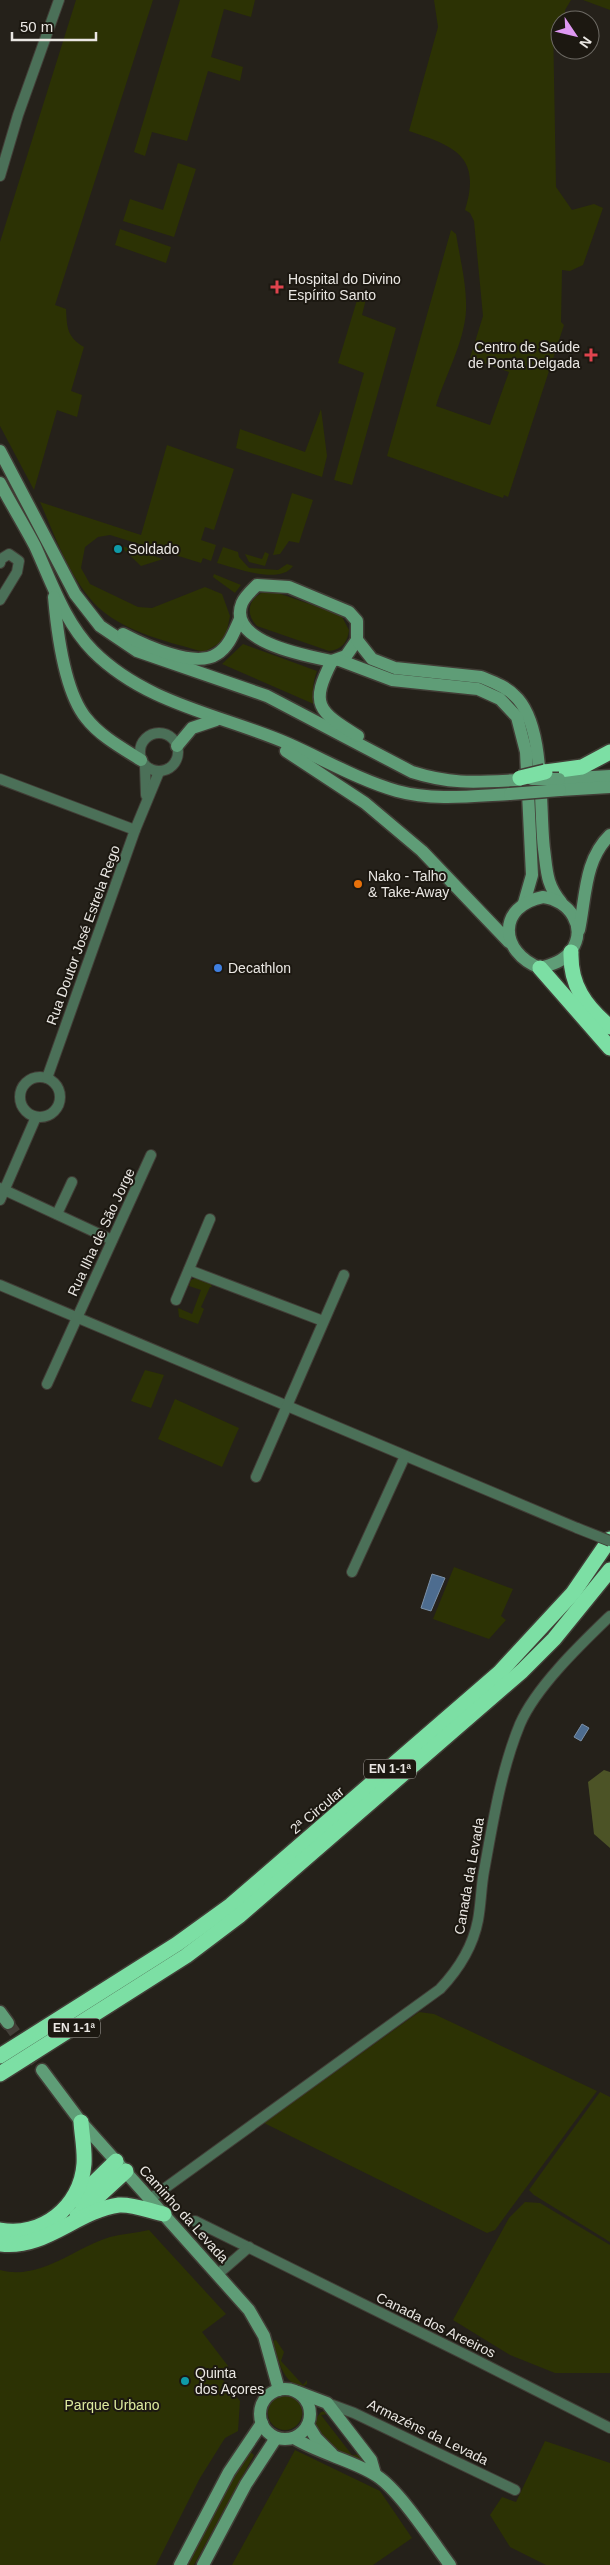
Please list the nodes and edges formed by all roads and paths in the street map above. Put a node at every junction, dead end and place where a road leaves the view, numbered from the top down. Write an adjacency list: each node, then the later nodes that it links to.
1 (59, 0): 2 (street)
2 (0, 176)
3 (0, 452): 9 (street)
4 (0, 483): 6 (street)
5 (0, 563): 7 (street)
6 (54, 592): 12 (street); 17 (street)
7 (0, 600)
8 (240, 619): 9 (street); 10 (street); 11 (street)
9 (100, 626): 16 (street)
10 (357, 640): 11 (street); 27 (street)
11 (336, 660): 16 (street); 28 (street)
12 (218, 720): 13 (street); 14 (street)
13 (252, 732): 21 (street); 30 (street)
14 (177, 746): 17 (street); 18 (street)
15 (610, 752): 21 (highway, bridge)
16 (378, 755): 21 (street)
17 (143, 763): 18 (street); 24 (street, Rua Doutor José Estrela Rego)
18 (159, 772): 24 (street, Rua Doutor José Estrela Rego)
19 (610, 776): 22 (street)
20 (0, 779): 25 (street)
21 (516, 783): 22 (street, bridge)
22 (560, 785): 23 (street)
23 (610, 787)
24 (146, 801): 25 (street, Rua Doutor José Estrela Rego)
25 (135, 830): 35 (street, Rua Doutor José Estrela Rego)
26 (610, 835): 29 (street)
27 (561, 902): 28 (street); 29 (street)
28 (524, 903): 30 (street)
29 (578, 932): 31 (street)
30 (509, 942): 32 (street)
31 (571, 952): 32 (street); 33 (highway)
32 (540, 968): 34 (highway)
33 (610, 1027)
34 (610, 1048)
35 (47, 1078): 36 (street); 36 (street)
36 (36, 1117): 39 (street)
37 (151, 1156): 43 (street, Rua Ilha de São Jorge)
38 (72, 1182): 41 (street)
39 (2, 1189): 40 (street); 41 (street)
40 (0, 1200)
41 (57, 1214): 43 (street)
42 (210, 1219): 44 (street)
43 (112, 1240): 48 (street, Rua Ilha de São Jorge)
44 (188, 1270): 47 (street); 49 (street)
45 (344, 1275): 49 (street)
46 (0, 1285): 48 (street)
47 (176, 1300)
48 (76, 1319): 50 (street, Rua Ilha de São Jorge); 51 (street)
49 (324, 1322): 51 (street)
50 (47, 1384)
51 (286, 1407): 52 (street); 53 (street)
52 (404, 1456): 54 (street, bridge); 56 (street)
53 (256, 1478)
54 (610, 1540): 60 (highway, 2ª Circular / EN 1-1ª)
55 (610, 1570): 62 (highway, EN 1-1ª)
56 (352, 1572)
57 (610, 1616): 65 (street, Canada da Levada)
58 (0, 2012): 59 (street)
59 (8, 2023)
60 (0, 2056)
61 (42, 2070): 63 (street, Caminho da Levada)
62 (1, 2074)
63 (81, 2122): 64 (street, Caminho da Levada); 68 (highway)
64 (121, 2166): 65 (street, Caminho da Levada); 68 (highway)
65 (150, 2199): 66 (street, Caminho da Levada)
66 (164, 2214): 68 (highway); 72 (street, Caminho da Levada)
67 (195, 2221): 71 (street, Canada dos Areeiros)
68 (61, 2222): 69 (highway); 70 (highway)
69 (0, 2230)
70 (0, 2244)
71 (249, 2248): 72 (street); 79 (street, Canada dos Areeiros)
72 (218, 2274): 73 (street, Caminho da Levada)
73 (279, 2390): 74 (street); 77 (street)
74 (295, 2391): 75 (street, Armazéns da Levada); 76 (street)
75 (327, 2403): 76 (street); 83 (street); 84 (street, Armazéns da Levada)
76 (310, 2410): 78 (street)
77 (262, 2423): 80 (street); 85 (street)
78 (308, 2426): 81 (street); 82 (street)
79 (610, 2428)
80 (276, 2438): 81 (street); 86 (street)
81 (294, 2438): 82 (street)
82 (337, 2459): 83 (street)
83 (375, 2474): 87 (street)
84 (515, 2490)
85 (180, 2565)
86 (203, 2565)
87 (450, 2565)

